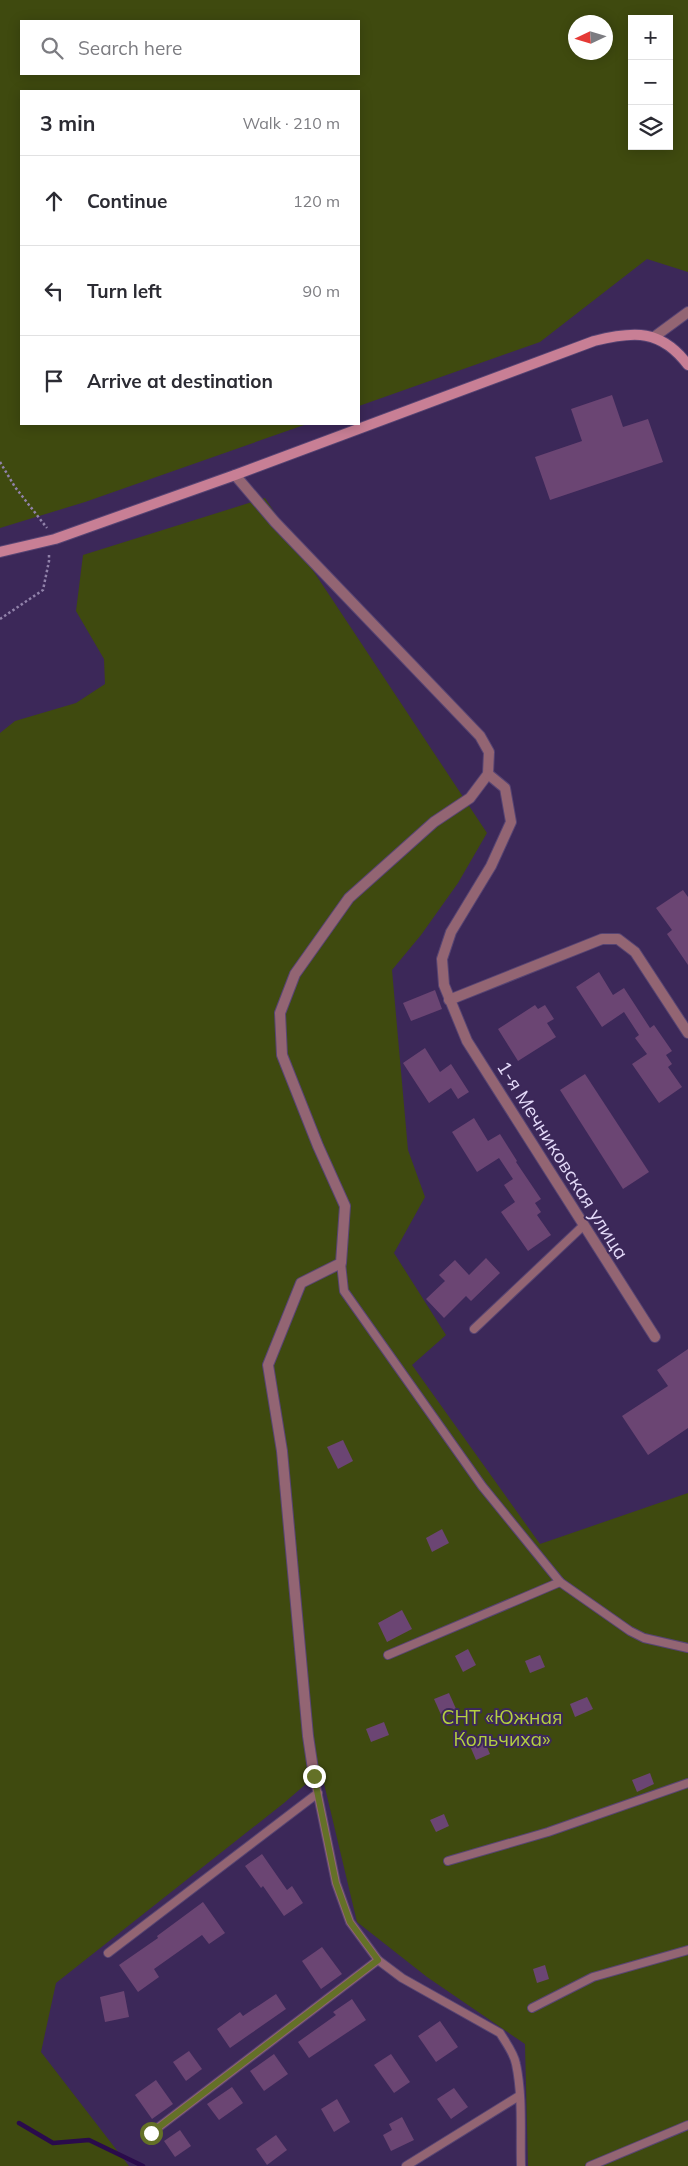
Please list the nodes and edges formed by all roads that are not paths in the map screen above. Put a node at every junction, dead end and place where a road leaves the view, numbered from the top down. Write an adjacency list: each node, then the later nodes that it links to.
1 (688, 312): 2 (street)
2 (654, 336): 3 (main road); 4 (main road)
3 (688, 365)
4 (235, 475): 5 (main road); 6 (street)
5 (0, 552)
6 (488, 774): 7 (street, 1-я Мечниковская улица); 10 (street)
7 (449, 1000): 8 (street); 9 (street, 1-я Мечниковская улица)
8 (688, 1033)
9 (584, 1225): 11 (lane); 12 (street, 1-я Мечниковская улица)
10 (341, 1263): 13 (lane); 16 (street)
11 (474, 1329)
12 (655, 1337)
13 (560, 1582): 14 (lane); 15 (lane)
14 (688, 1648)
15 (388, 1654)
16 (314, 1776): 18 (lane)
17 (688, 1783): 19 (lane)
18 (318, 1793): 21 (lane); 22 (lane)
19 (448, 1861)
20 (688, 1950): 23 (lane)
21 (108, 1953)
22 (378, 1960): 24 (lane); 26 (lane)
23 (532, 2008)
24 (520, 2096): 27 (lane); 28 (lane)
25 (688, 2125): 29 (lane)
26 (151, 2133)
27 (406, 2166)
28 (520, 2166)
29 (590, 2166)

